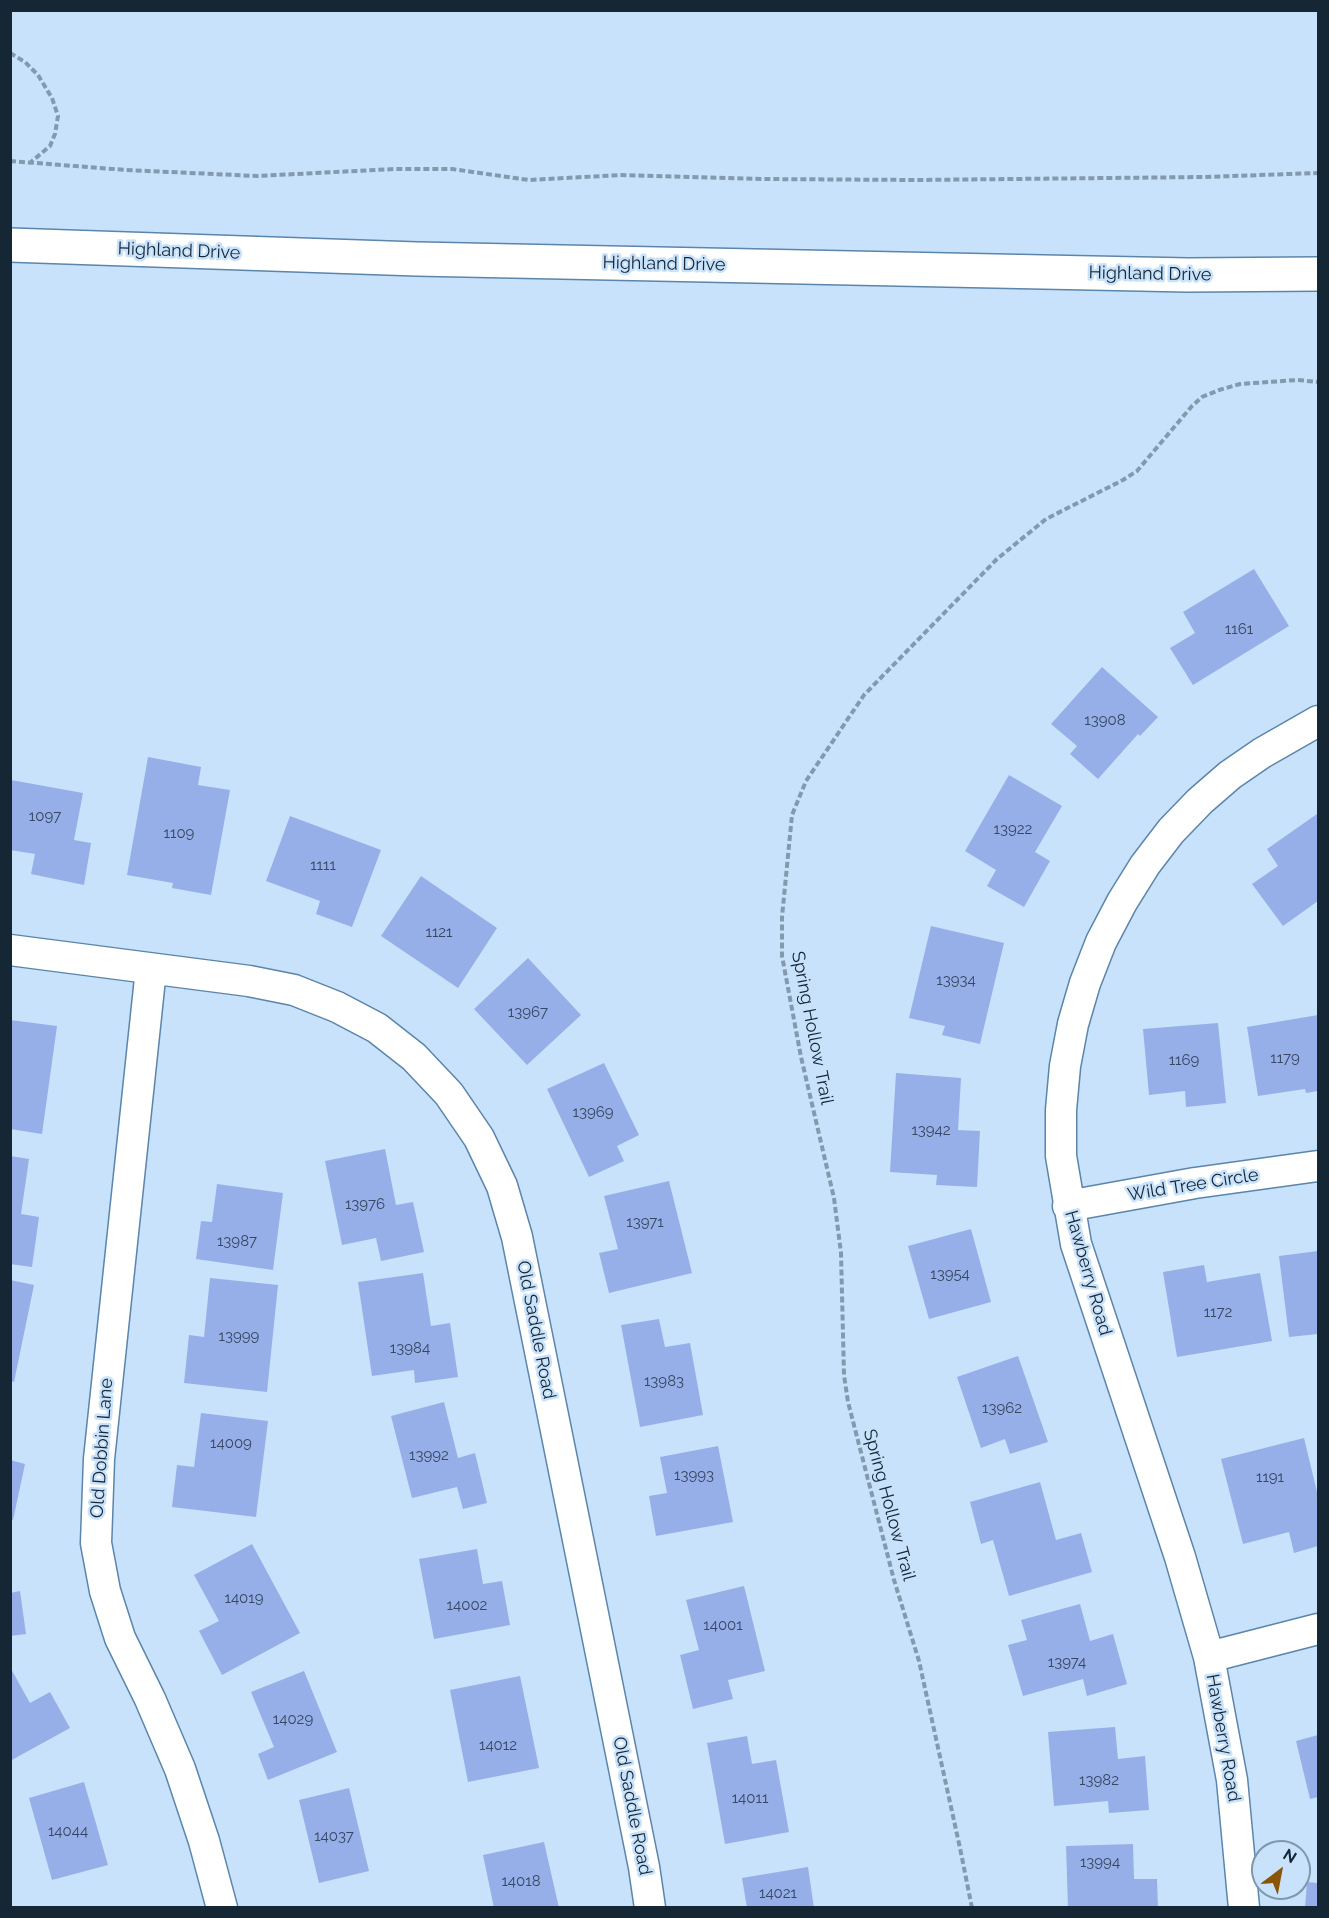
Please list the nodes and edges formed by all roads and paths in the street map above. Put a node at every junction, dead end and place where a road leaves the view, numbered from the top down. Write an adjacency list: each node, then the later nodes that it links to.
1 (10, 53): 3 (path)
2 (10, 160): 3 (path)
3 (31, 162): 4 (path)
4 (1318, 173)
5 (10, 245): 6 (main road, Highland Drive)
6 (1318, 274)
7 (1318, 382): 17 (path, Spring Hollow Trail)
8 (1318, 721): 12 (street, Hawberry Road)
9 (10, 950): 10 (street, Old Saddle Road)
10 (151, 969): 15 (street, Old Dobbin Lane); 16 (street, Old Saddle Road)
11 (1318, 1166): 12 (street, Wild Tree Circle)
12 (1068, 1206): 14 (street, Hawberry Road)
13 (1318, 1629): 14 (street)
14 (1209, 1657): 18 (street, Hawberry Road)
15 (222, 1908)
16 (650, 1908)
17 (972, 1908)
18 (1244, 1908)

